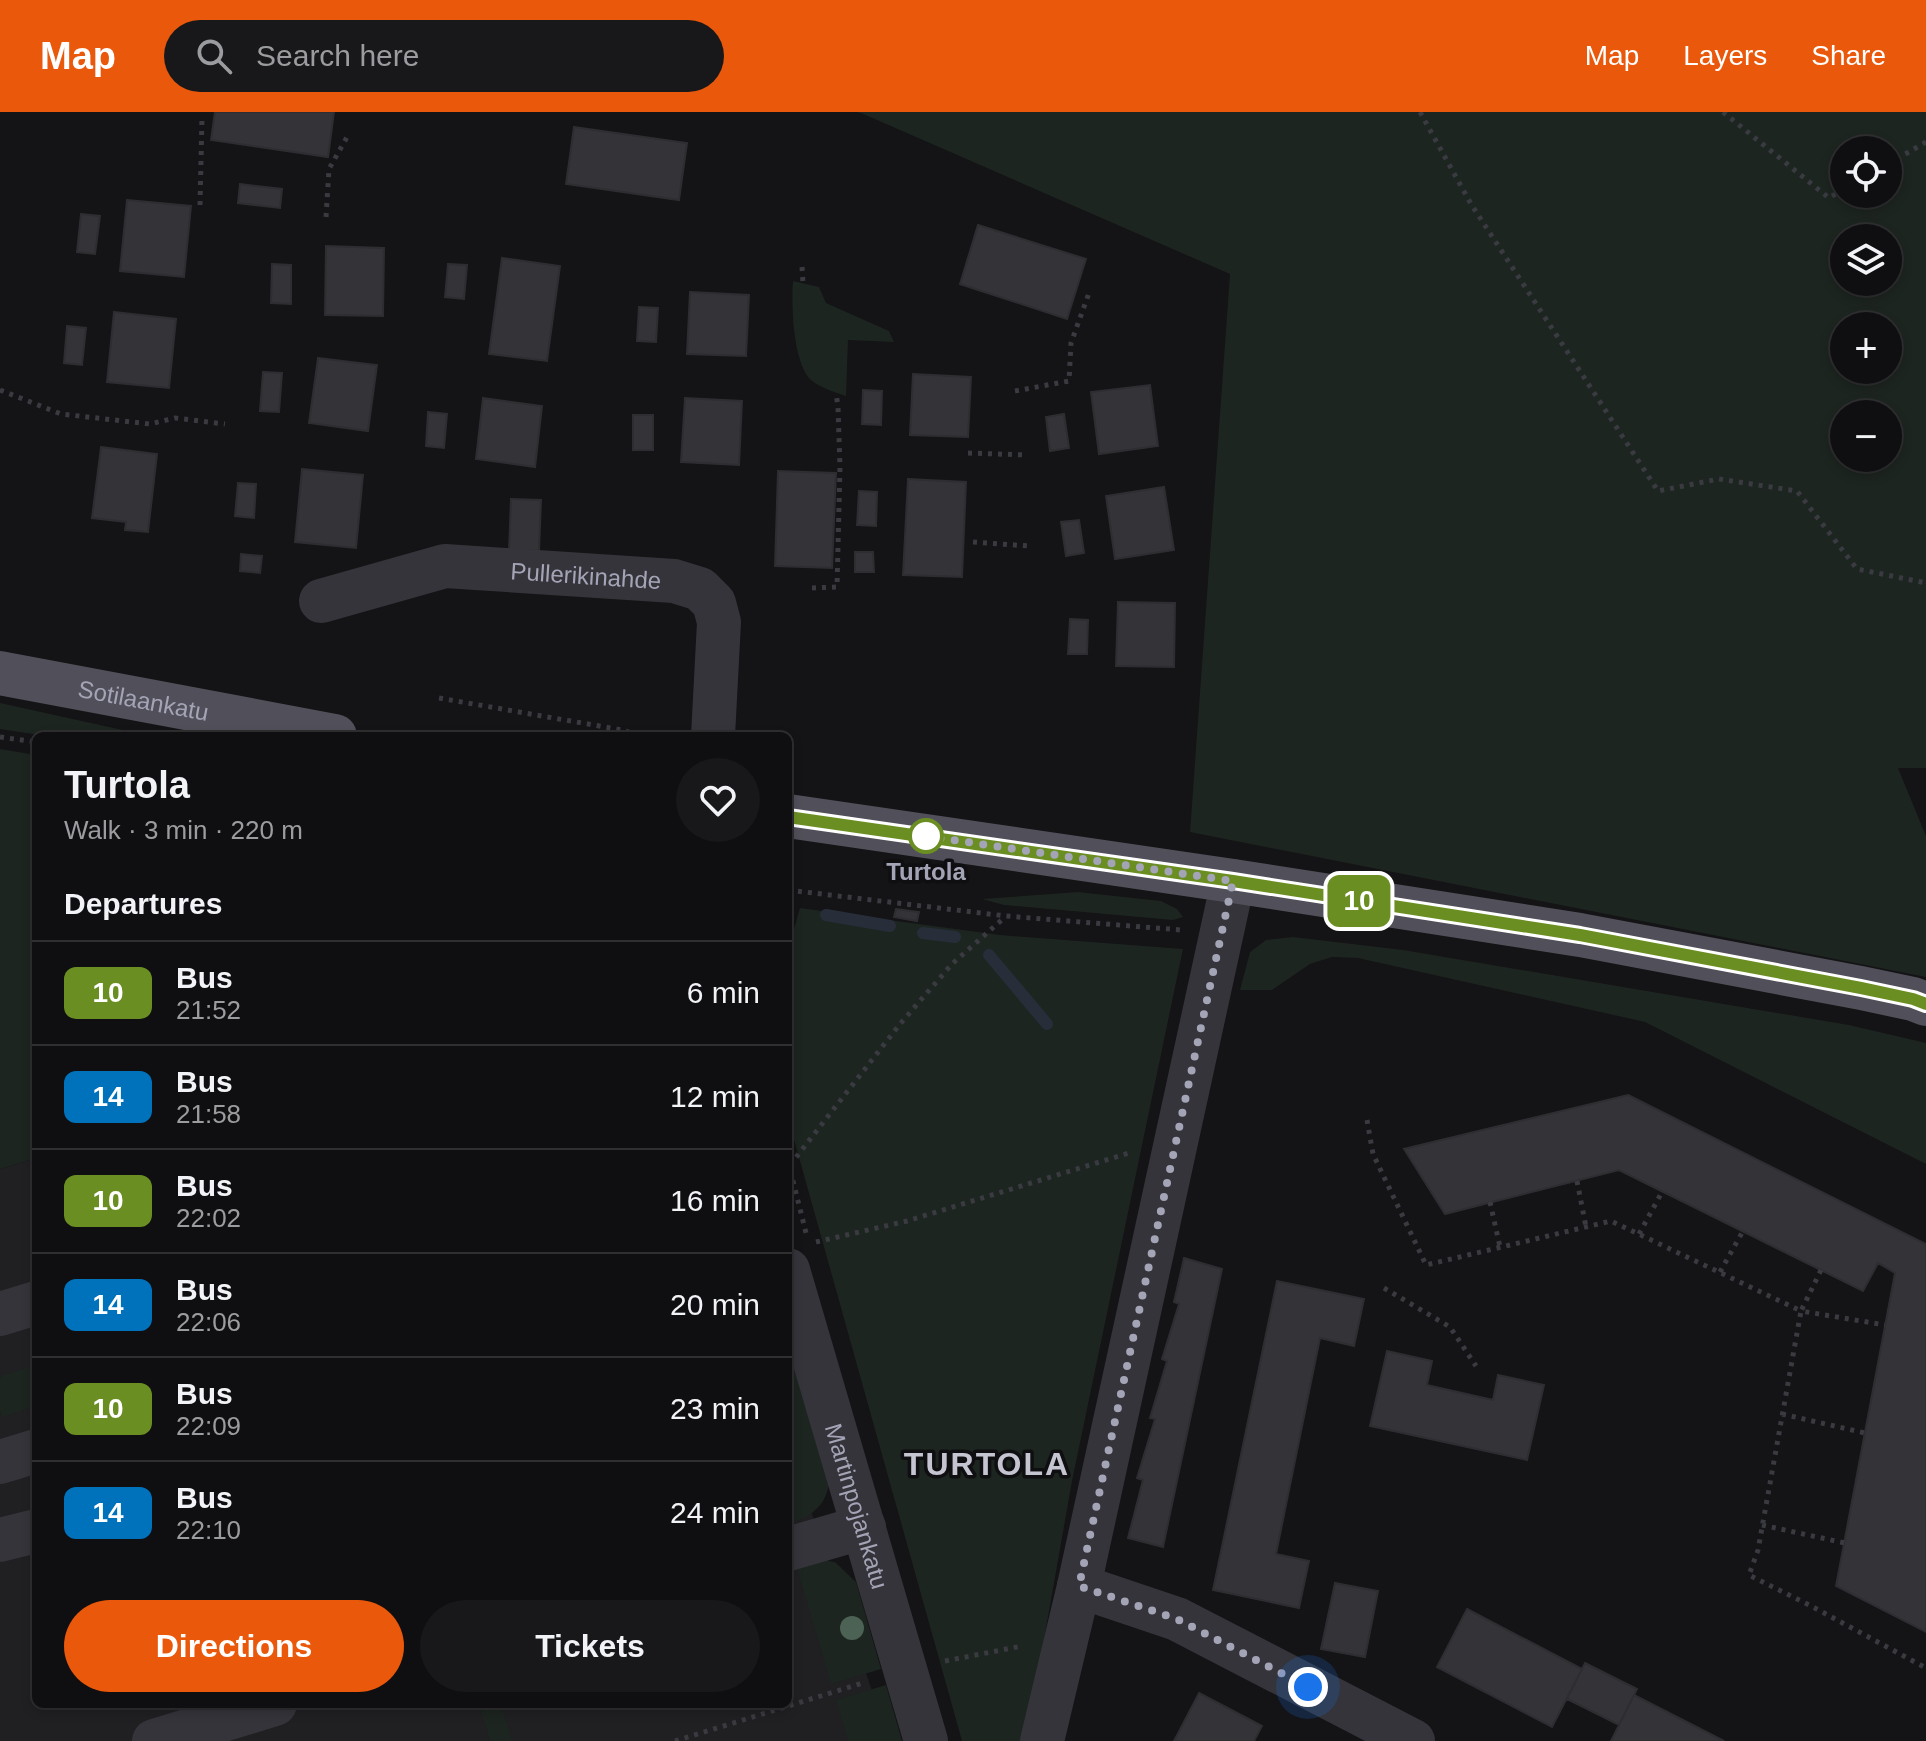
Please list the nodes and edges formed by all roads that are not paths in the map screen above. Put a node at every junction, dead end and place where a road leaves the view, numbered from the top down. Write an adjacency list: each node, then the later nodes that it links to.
1 (321, 601): 4 (street, Pullerikinahde)
2 (0, 673): 3 (main road, Sotilaankatu)
3 (314, 732)
4 (713, 732)
5 (792, 817): 6 (main road)
6 (1233, 881): 7 (main road); 17 (street)
7 (1926, 1004)
8 (798, 1257): 13 (street, Martinpojankatu)
9 (32, 1304): 10 (street)
10 (0, 1314)
11 (32, 1452): 12 (street)
12 (0, 1462)
13 (864, 1527): 16 (street); 20 (street, Martinpojankatu)
14 (32, 1532): 15 (street)
15 (0, 1540)
16 (792, 1548)
17 (1079, 1586): 21 (street); 22 (street)
18 (262, 1708): 19 (street)
19 (154, 1741)
20 (926, 1741)
21 (1042, 1741)
22 (1413, 1741)

